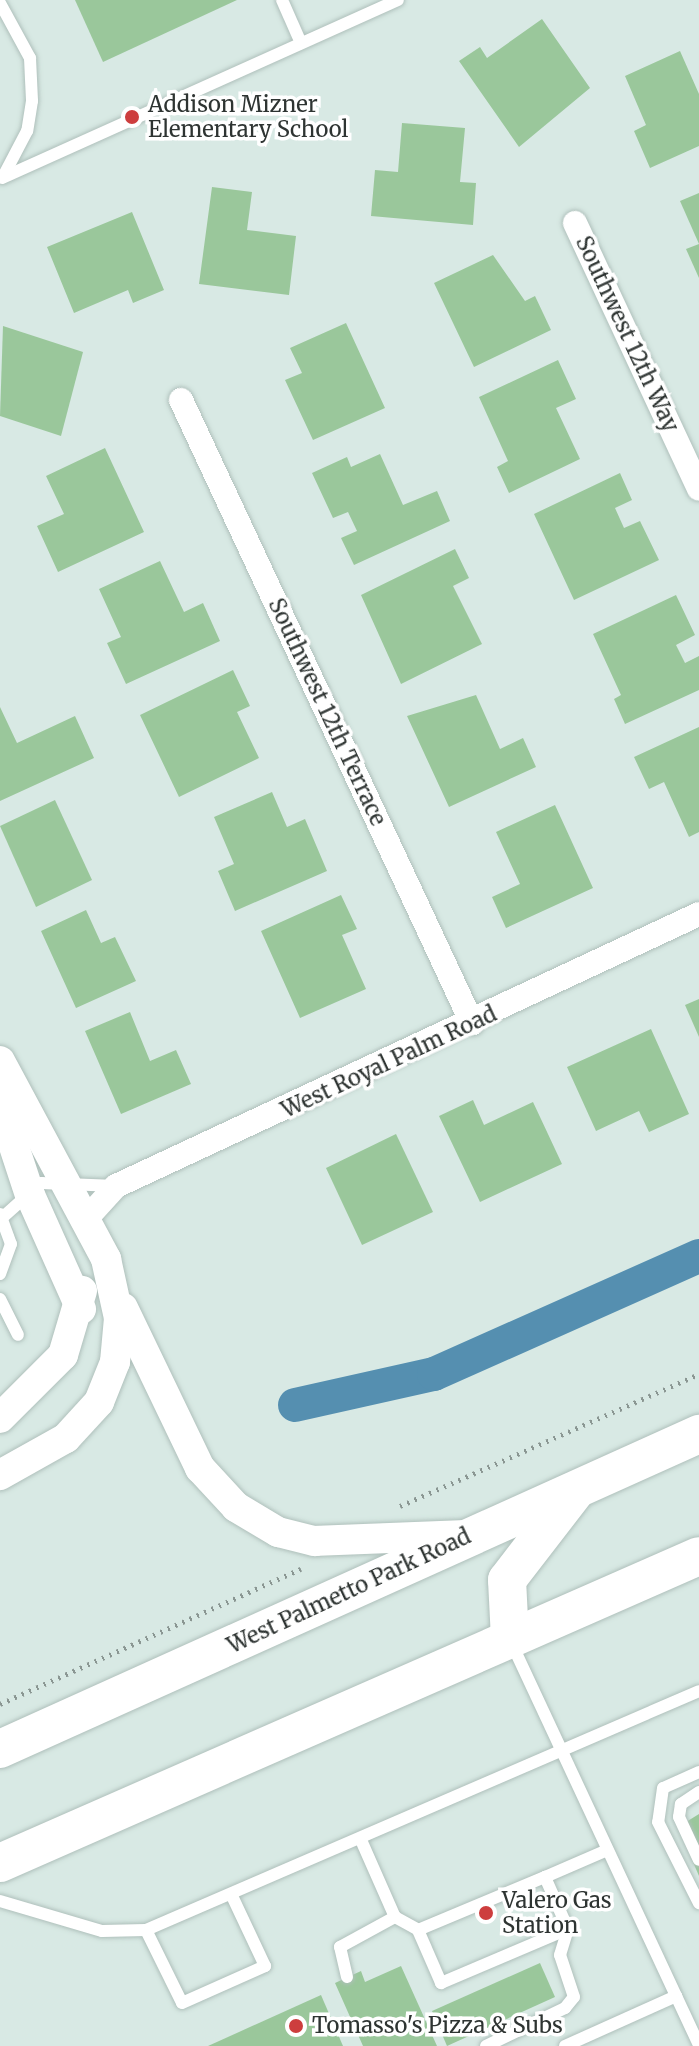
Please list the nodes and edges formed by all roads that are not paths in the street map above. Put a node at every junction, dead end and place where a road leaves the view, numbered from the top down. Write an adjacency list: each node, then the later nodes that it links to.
1 (282, 0): 6 (lane)
2 (398, 0): 6 (lane)
3 (0, 3): 4 (lane)
4 (13, 20): 5 (lane); 7 (lane)
5 (0, 25)
6 (301, 43): 7 (lane)
7 (1, 178)
8 (575, 223): 10 (street, Southwest 12th Way)
9 (181, 400): 12 (street, Southwest 12th Terrace)
10 (699, 489)
11 (699, 914): 12 (street, West Royal Palm Road)
12 (472, 1023): 15 (street, West Royal Palm Road)
13 (4, 1070): 14 (street); 16 (street)
14 (68, 1180): 15 (lane); 16 (lane); 18 (street)
15 (116, 1186): 18 (street, West Royal Palm Road)
16 (30, 1195): 17 (lane); 22 (street)
17 (1, 1216): 19 (lane)
18 (87, 1218): 21 (street); 22 (street)
19 (0, 1274)
20 (0, 1299): 23 (lane)
21 (119, 1299): 26 (street); 28 (street)
22 (81, 1309): 24 (street)
23 (18, 1335)
24 (0, 1418)
25 (699, 1434): 27 (main road, West Palmetto Park Road)
26 (0, 1475)
27 (578, 1488): 28 (main road, West Palmetto Park Road); 30 (main road)
28 (470, 1534): 32 (main road, West Palmetto Park Road)
29 (699, 1556): 30 (main road)
30 (510, 1639): 33 (lane); 39 (main road)
31 (699, 1691): 33 (lane)
32 (0, 1749)
33 (561, 1754): 36 (lane); 37 (lane)
34 (699, 1772): 43 (lane)
35 (699, 1792): 38 (lane)
36 (361, 1840): 41 (lane); 44 (lane)
37 (607, 1850): 40 (lane); 51 (lane)
38 (699, 1860)
39 (0, 1863)
40 (545, 1877): 45 (lane); 47 (lane)
41 (232, 1896): 46 (lane); 46 (lane)
42 (0, 1901): 46 (lane)
43 (699, 1903)
44 (395, 1917): 47 (lane); 50 (lane)
45 (568, 1929): 49 (lane); 53 (lane)
46 (146, 1930)
47 (418, 1930): 49 (lane)
48 (521, 1932): 49 (lane)
49 (527, 1946)
50 (347, 1977)
51 (676, 1996): 52 (lane); 54 (lane)
52 (699, 2045)
53 (486, 2046)
54 (565, 2046)

